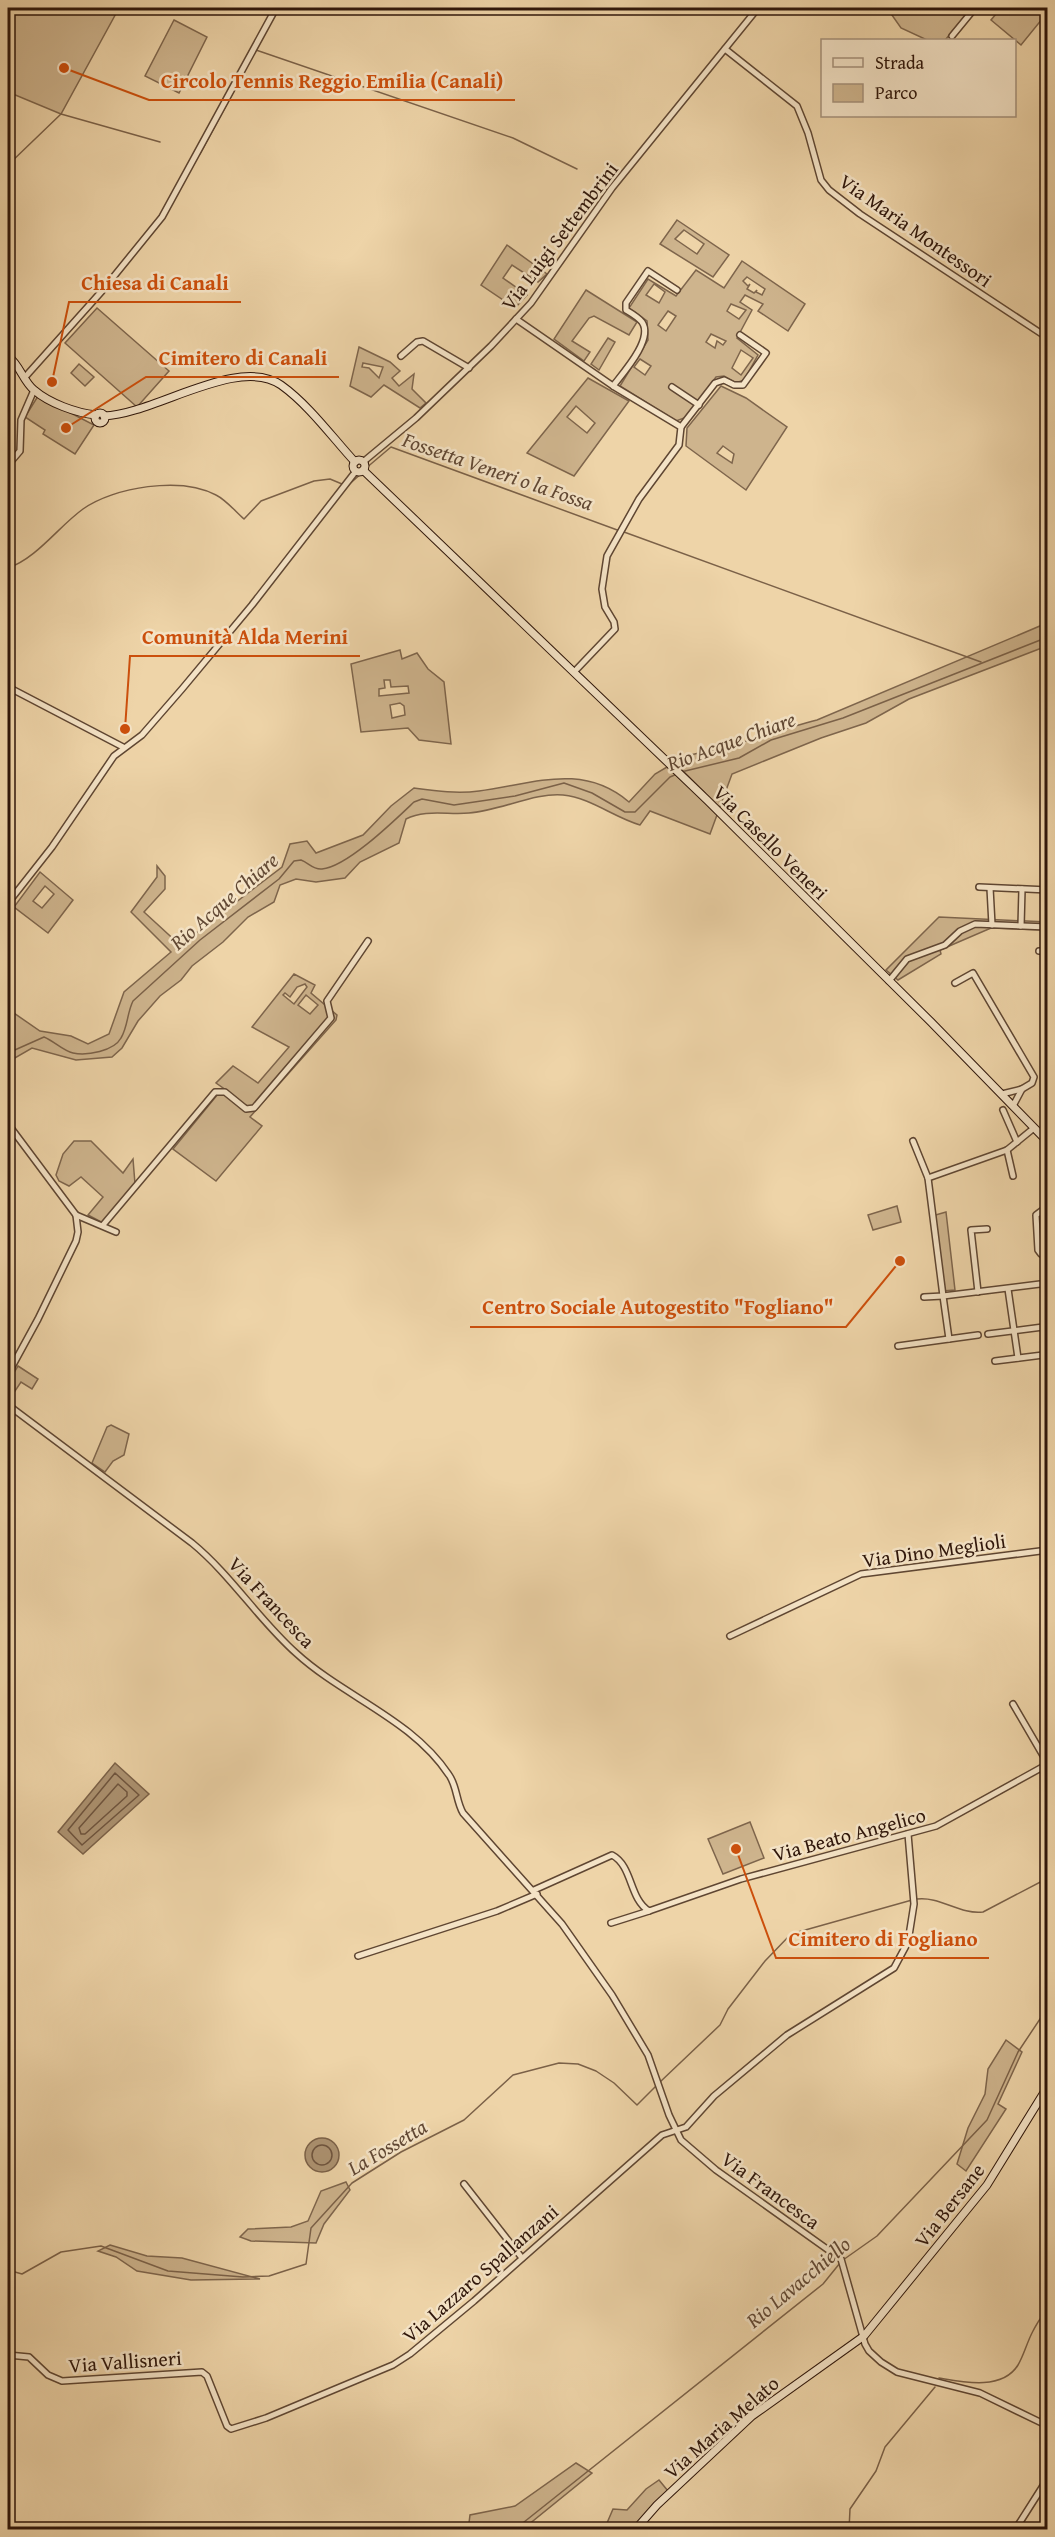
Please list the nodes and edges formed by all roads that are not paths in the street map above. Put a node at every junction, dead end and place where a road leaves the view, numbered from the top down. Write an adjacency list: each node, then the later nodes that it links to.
1 (276, 8): 13 (street)
2 (758, 8): 5 (street, Via Luigi Settembrini)
3 (975, 8): 4 (street)
4 (952, 36)
5 (725, 49): 7 (street, Via Luigi Settembrini); 9 (street, Via Maria Montessori)
6 (677, 290): 14 (street)
7 (516, 319): 12 (street, Via Luigi Settembrini); 14 (street)
8 (741, 334): 17 (street)
9 (1047, 338)
10 (8, 356): 13 (street)
11 (401, 356): 12 (street)
12 (469, 368): 20 (street, Via Luigi Settembrini)
13 (26, 376): 16 (street)
14 (613, 386): 18 (street)
15 (672, 387): 17 (street)
16 (34, 390): 19 (street); 20 (street, Via Casello Veneri)
17 (699, 405): 18 (street)
18 (681, 427): 21 (street)
19 (8, 465)
20 (361, 468): 21 (street, Via Casello Veneri); 23 (street, Via Luigi Settembrini)
21 (575, 671): 35 (street, Via Casello Veneri)
22 (8, 687): 23 (street)
23 (123, 747): 28 (street, Via Luigi Settembrini)
24 (979, 887): 25 (street)
25 (990, 888): 26 (street); 29 (street)
26 (1022, 889): 27 (street); 30 (street)
27 (1047, 890)
28 (8, 903)
29 (992, 925): 30 (street); 35 (street)
30 (1021, 926): 31 (street)
31 (1047, 927)
32 (368, 941): 51 (street)
33 (1039, 951): 34 (street)
34 (1047, 952)
35 (889, 981): 38 (street, Via Casello Veneri)
36 (955, 983): 37 (street)
37 (1022, 1089): 38 (street); 39 (street)
38 (1002, 1094): 39 (street, Via Casello Veneri)
39 (1013, 1106): 42 (street, Via Casello Veneri)
40 (1004, 1110): 44 (street)
41 (8, 1124): 50 (street)
42 (1034, 1128): 44 (street); 45 (street, Via Casello Veneri)
43 (914, 1141): 48 (street)
44 (1017, 1142): 46 (street)
45 (1047, 1142)
46 (1007, 1150): 47 (street); 48 (street)
47 (1013, 1176)
48 (928, 1178): 58 (street)
49 (1047, 1206): 54 (street)
50 (76, 1215): 51 (street); 69 (street)
51 (103, 1225): 53 (street)
52 (987, 1229): 57 (street)
53 (116, 1232)
54 (1047, 1254)
55 (1047, 1282): 56 (street)
56 (1008, 1289): 57 (street); 61 (street)
57 (978, 1292): 58 (street)
58 (943, 1296): 59 (street); 64 (street)
59 (924, 1297)
60 (1043, 1327): 61 (street)
61 (1014, 1331): 62 (street); 67 (street)
62 (988, 1334)
63 (978, 1335): 64 (street)
64 (949, 1339): 65 (street)
65 (898, 1346)
66 (1043, 1355): 67 (street)
67 (1018, 1358): 68 (street)
68 (995, 1360)
69 (8, 1374)
70 (8, 1405): 76 (street, Via Francesca)
71 (1047, 1550): 72 (street, Via Dino Meglioli)
72 (730, 1636)
73 (1012, 1704): 74 (street)
74 (1047, 1764): 75 (street, Via Beato Angelico)
75 (908, 1834): 77 (street, Via Beato Angelico); 81 (street, Via Lazzaro Spallanzani)
76 (536, 1892): 77 (street); 79 (street); 81 (street, Via Francesca)
77 (649, 1911): 78 (street, Via Beato Angelico)
78 (611, 1923)
79 (358, 1956)
80 (1047, 2086): 84 (street, Via Bersane)
81 (676, 2130): 83 (street, Via Lazzaro Spallanzani); 84 (street, Via Francesca)
82 (464, 2184): 83 (street)
83 (522, 2258): 86 (street, Via Lazzaro Spallanzani)
84 (864, 2336): 87 (street, Via Francesca); 89 (street, Via Maria Melato)
85 (8, 2355): 86 (street, Via Vallisneri)
86 (286, 2410)
87 (1047, 2426)
88 (1047, 2478): 90 (street)
89 (635, 2529)
90 (1015, 2529)

